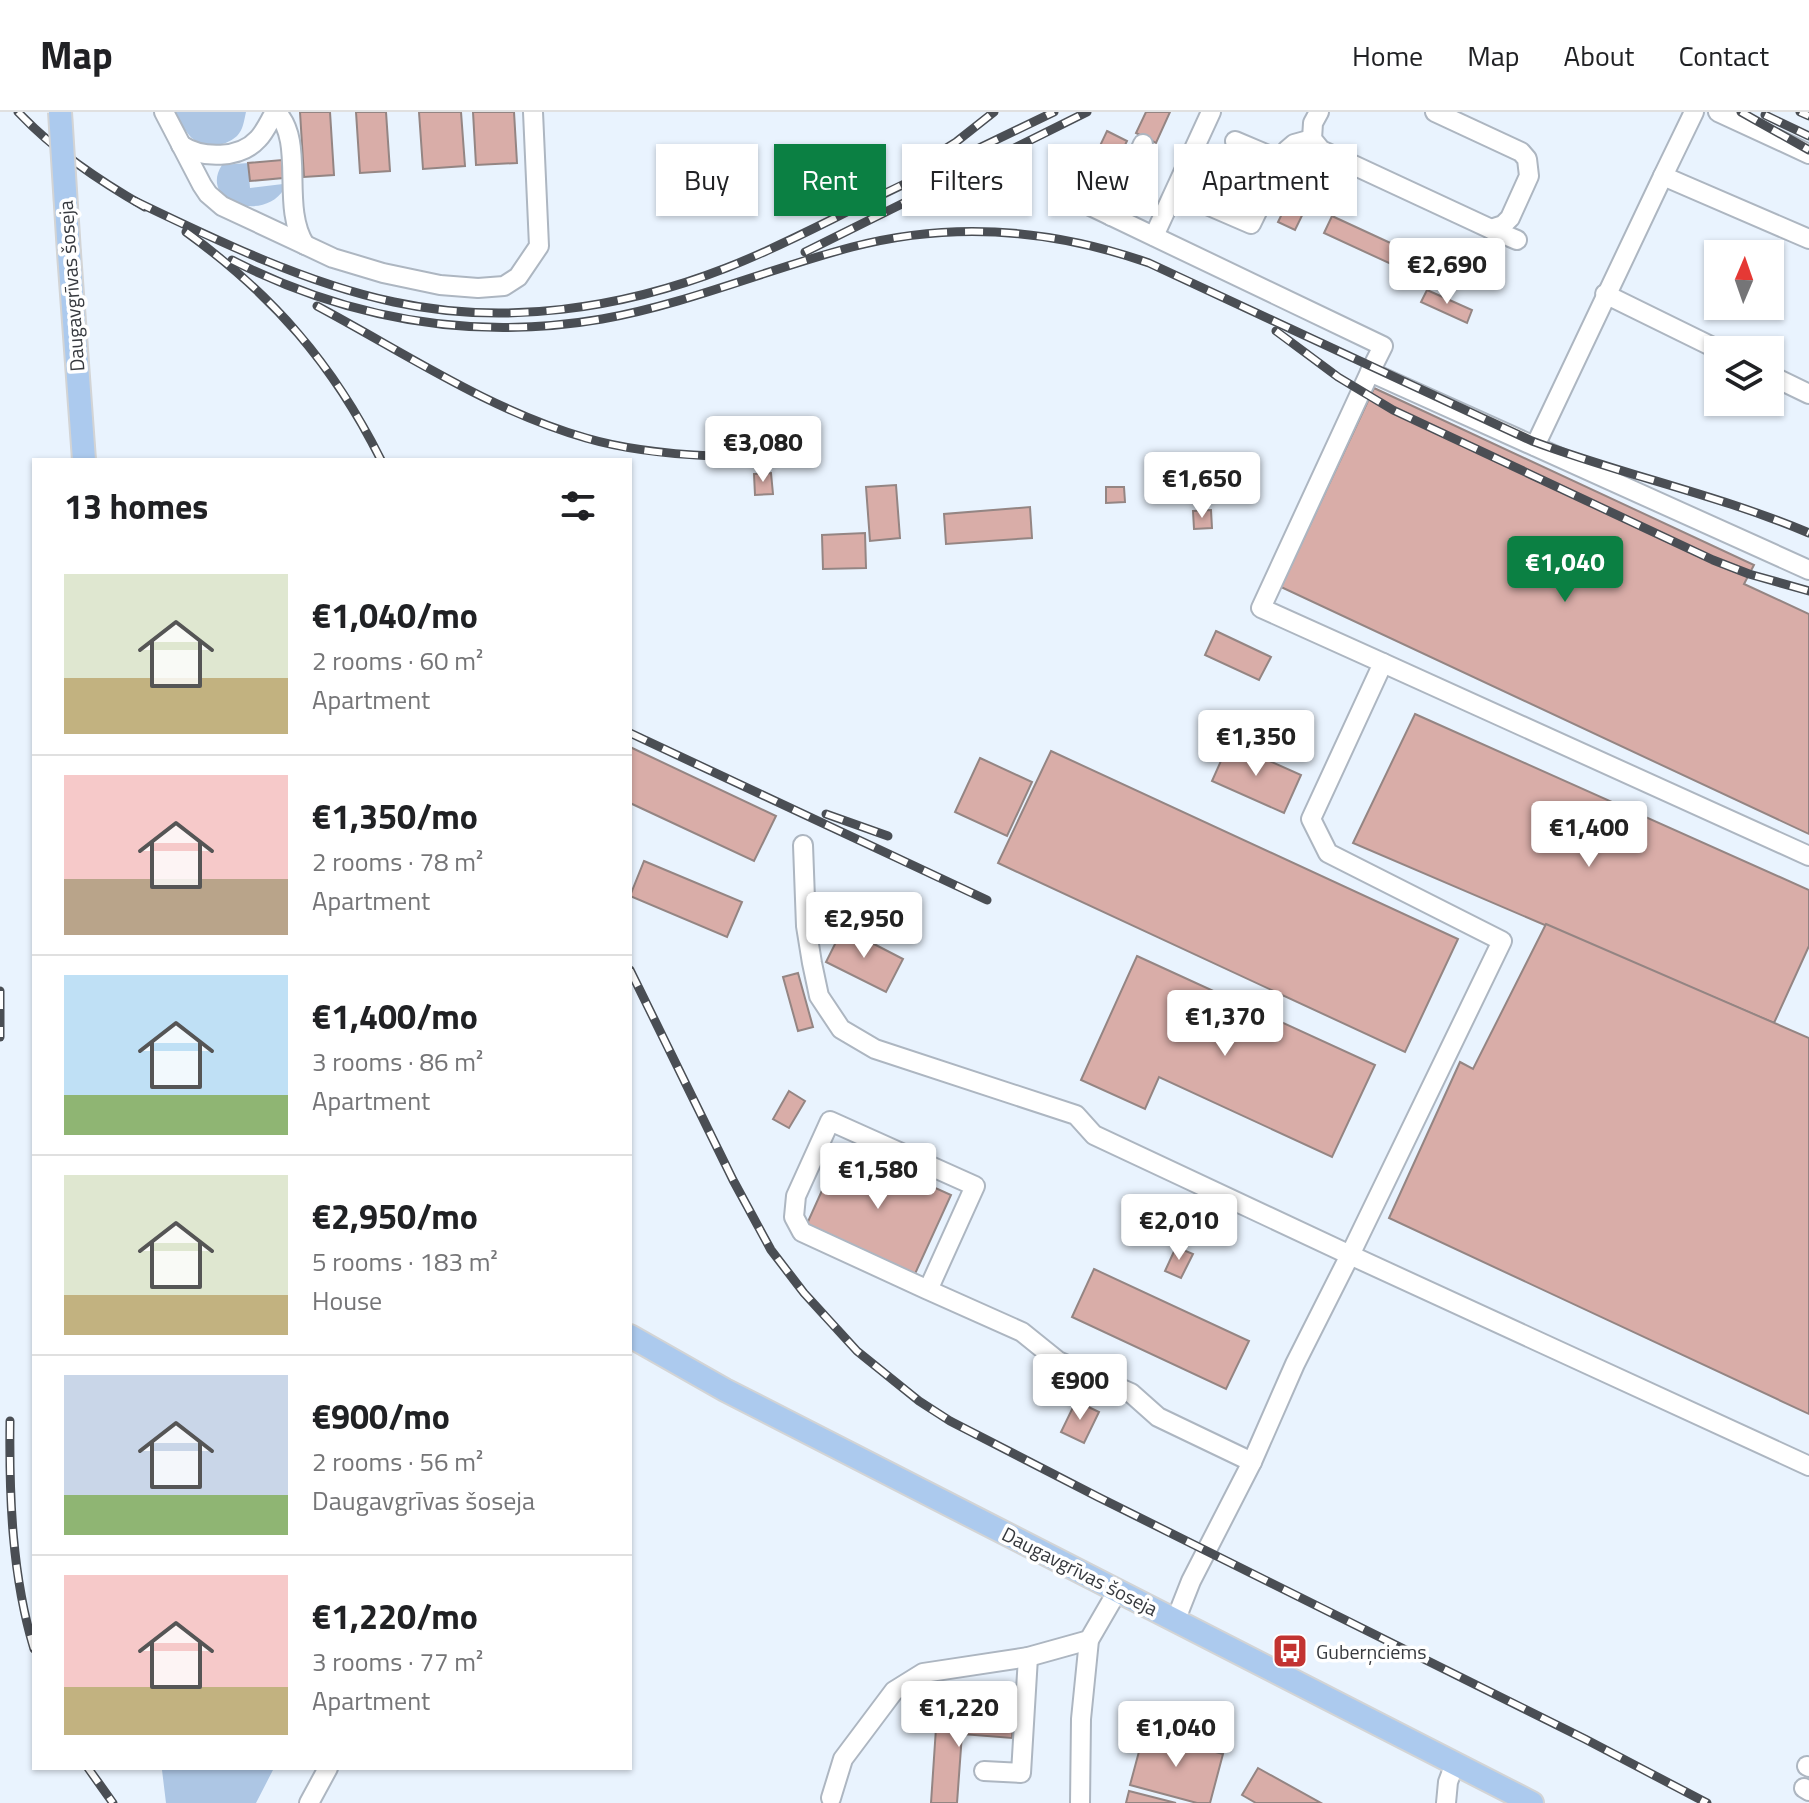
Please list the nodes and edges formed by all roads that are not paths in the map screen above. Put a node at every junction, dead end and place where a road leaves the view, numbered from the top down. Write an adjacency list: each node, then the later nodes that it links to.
1 (60, 112): 31 (main road, Daugavgrīvas šoseja, bridge)
2 (164, 112): 14 (street)
3 (275, 112): 14 (street); 24 (street)
4 (533, 112): 24 (street)
5 (1211, 112): 21 (street)
6 (1319, 112): 10 (street)
7 (1435, 112): 20 (street)
8 (1694, 112): 16 (street)
9 (1718, 112): 15 (street)
10 (1312, 139): 13 (street); 20 (street)
11 (1235, 141): 12 (street)
12 (1242, 144)
13 (1294, 144)
14 (181, 145): 24 (street)
15 (1809, 154)
16 (1663, 176): 22 (street); 25 (street)
17 (1111, 216): 21 (street)
18 (1232, 216): 19 (street)
19 (1255, 216)
20 (1491, 229): 23 (street)
21 (1154, 236): 27 (street)
22 (1809, 239)
23 (1517, 240)
24 (305, 245)
25 (1605, 294): 26 (street); 30 (street)
26 (1704, 343)
27 (1370, 372): 30 (street); 33 (street)
28 (1784, 382): 29 (street)
29 (1809, 394)
30 (1535, 446): 32 (street)
31 (84, 458)
32 (1809, 570)
33 (1383, 663): 35 (street); 36 (street)
34 (803, 845): 36 (street)
35 (1809, 856)
36 (1350, 1255): 39 (street); 40 (street)
37 (928, 1290): 37 (street); 39 (street)
38 (632, 1337): 41 (main road, Daugavgrīvas šoseja)
39 (1252, 1462): 42 (street)
40 (1809, 1466)
41 (1118, 1590): 42 (main road, Daugavgrīvas šoseja); 43 (street)
42 (1176, 1619): 45 (main road, Daugavgrīvas šoseja)
43 (1089, 1640): 44 (street); 50 (street)
44 (1028, 1657): 47 (street); 48 (street)
45 (1455, 1763): 51 (street); 52 (main road, Daugavgrīvas šoseja)
46 (327, 1770): 49 (street)
47 (984, 1771)
48 (831, 1798)
49 (309, 1803)
50 (1080, 1803)
51 (1446, 1803)
52 (1532, 1803)

